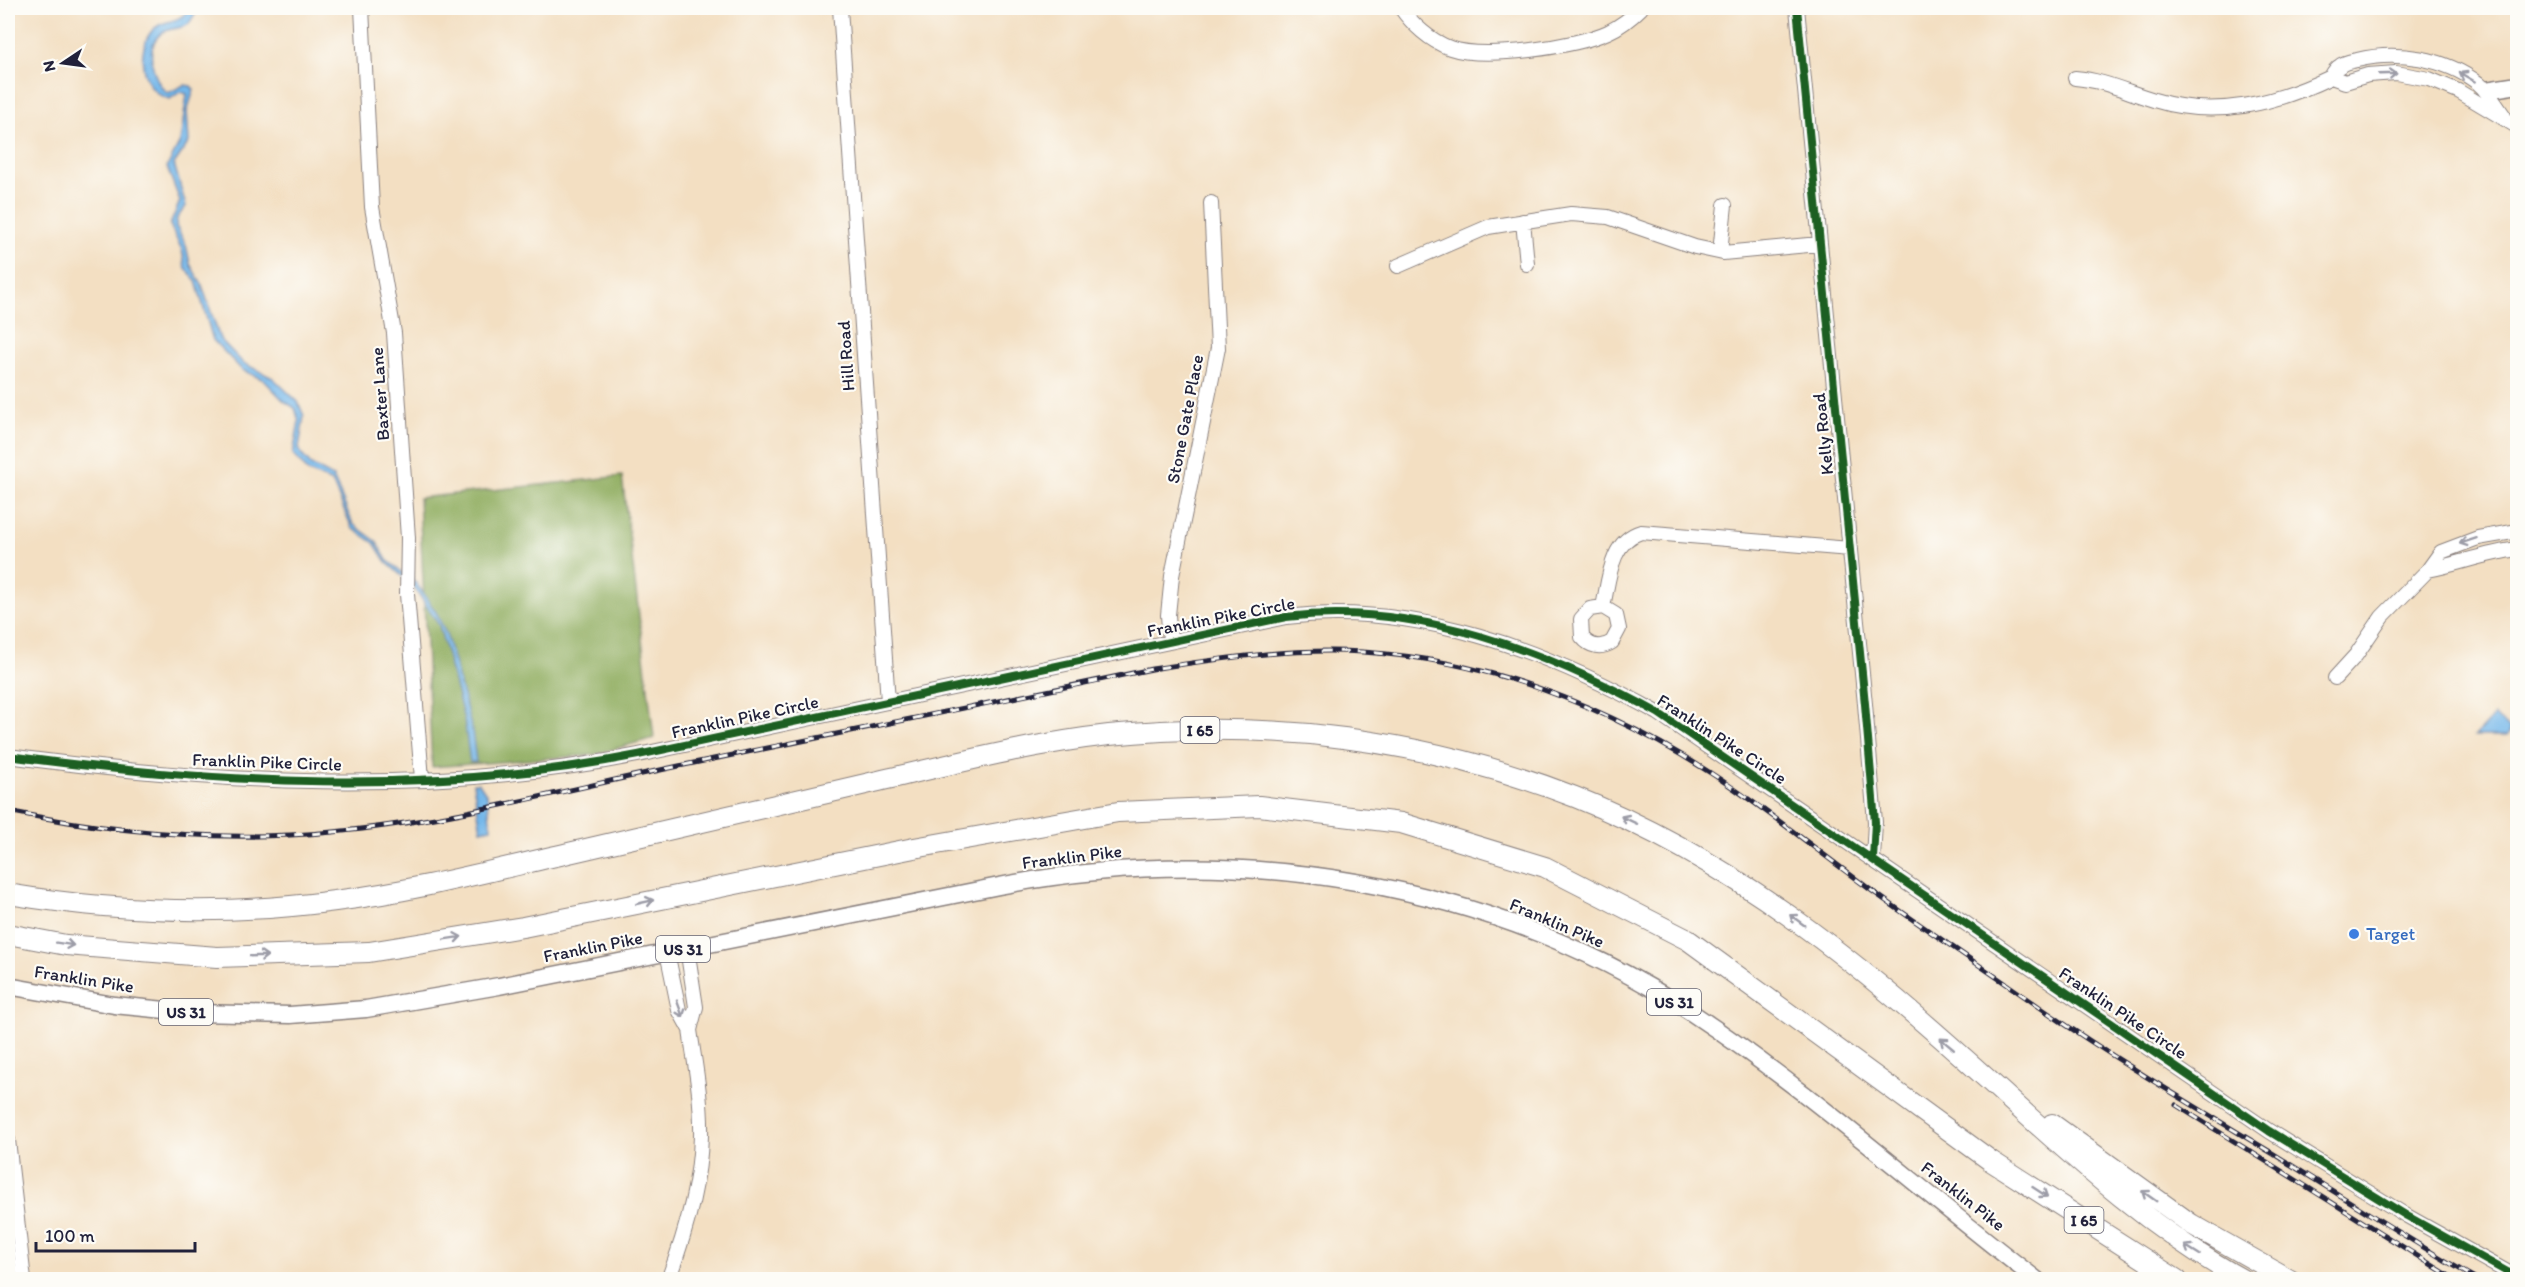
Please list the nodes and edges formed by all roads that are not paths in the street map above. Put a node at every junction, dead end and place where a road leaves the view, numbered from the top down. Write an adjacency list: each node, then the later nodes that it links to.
1 (362, 8): 27 (street, Baxter Lane)
2 (840, 8): 25 (street, Hill Road)
3 (1401, 8): 4 (street)
4 (1641, 8)
5 (1797, 8): 14 (street, Kelly Road)
6 (2331, 77): 7 (street); 9 (street, one-way to 6); 10 (street, one-way to 10)
7 (2075, 78)
8 (2517, 85): 9 (main road)
9 (2486, 90): 10 (street)
10 (2512, 123)
11 (1210, 203): 23 (street, Stone Gate Place)
12 (1725, 205): 15 (street)
13 (1522, 221): 15 (street); 16 (street); 17 (street)
14 (1819, 244): 15 (street); 19 (street, Kelly Road)
15 (1720, 252)
16 (1527, 264)
17 (1398, 266)
18 (2517, 531): 21 (street, one-way to 21)
19 (1850, 549): 22 (street); 28 (street, Kelly Road)
20 (2517, 549): 21 (street)
21 (2428, 570): 24 (street)
22 (1603, 607)
23 (1170, 640): 25 (street, Franklin Pike Circle); 28 (street, Franklin Pike Circle)
24 (2335, 678)
25 (888, 702): 27 (street, Franklin Pike Circle)
26 (8, 756): 27 (street, Franklin Pike Circle)
27 (422, 779)
28 (1873, 859): 37 (street, Franklin Pike Circle)
29 (8, 894): 35 (highway, I 65, one-way to 29)
30 (8, 934): 41 (highway, I 65, one-way to 41)
31 (687, 948): 32 (main road, Franklin Pike / US 31); 34 (street); 40 (main road, Franklin Pike / US 31)
32 (667, 952): 33 (main road, Franklin Pike / US 31); 34 (street, one-way to 34)
33 (8, 986)
34 (690, 1030): 39 (street)
35 (1980, 1072): 42 (highway, I 65, one-way to 35); 43 (highway, one-way to 35)
36 (8, 1140): 38 (street)
37 (2517, 1278)
38 (24, 1280)
39 (668, 1280)
40 (2037, 1280)
41 (2177, 1280)
42 (2243, 1280)
43 (2290, 1280)

